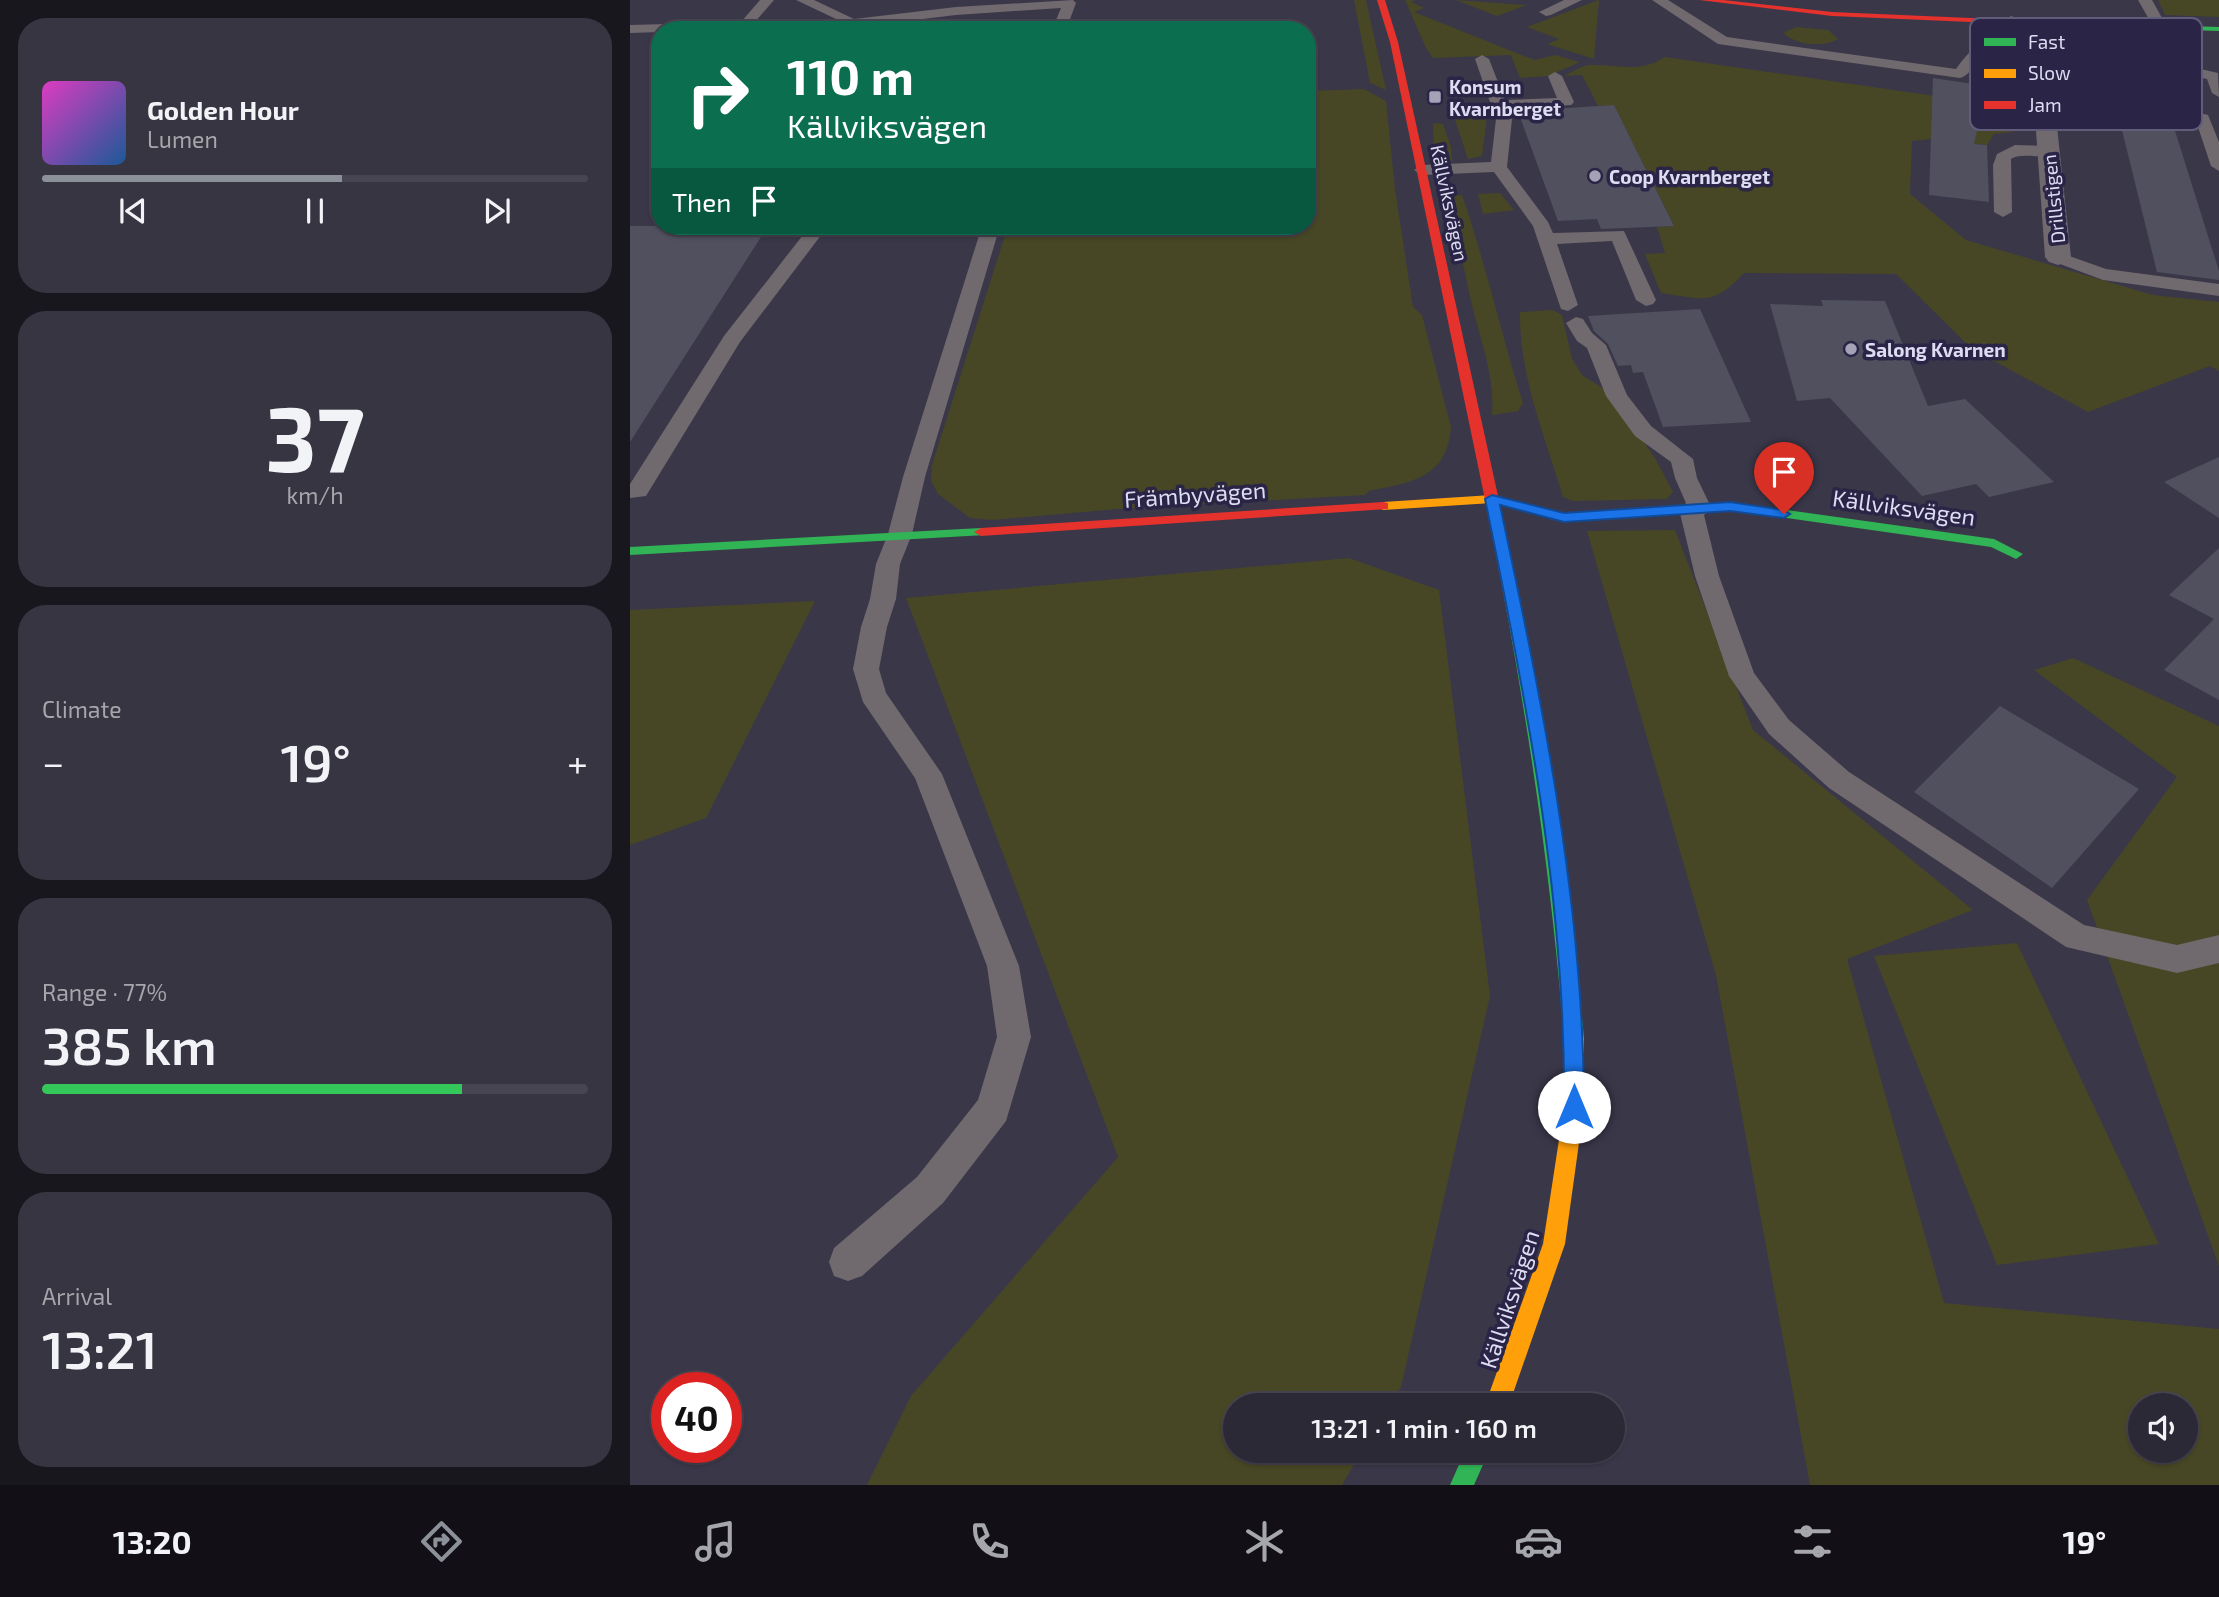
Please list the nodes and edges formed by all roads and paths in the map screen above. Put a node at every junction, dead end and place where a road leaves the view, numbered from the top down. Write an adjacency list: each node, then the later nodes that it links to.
1 (767, 0): 12 (lane)
2 (803, 0): 13 (lane)
3 (925, 0): 14 (lane)
4 (1381, 0): 30 (street, Källviksvägen)
5 (1574, 0): 9 (lane)
6 (1659, 0): 20 (lane)
7 (1703, 0): 11 (street)
8 (2145, 0): 10 (lane)
9 (1546, 12)
10 (2155, 18)
11 (1970, 20)
12 (748, 21)
13 (843, 21)
14 (871, 21)
15 (893, 21): 16 (lane)
16 (1062, 21)
17 (630, 29): 18 (lane)
18 (651, 29)
19 (1482, 59): 24 (lane)
20 (1970, 59)
21 (2202, 74): 23 (lane)
22 (1555, 76): 24 (lane)
23 (2219, 93)
24 (1498, 105): 29 (lane)
25 (2211, 118): 28 (lane)
26 (2046, 130): 27 (street, Drillstigen)
27 (2048, 151): 31 (lane); 35 (street, Drillstigen)
28 (2219, 166)
29 (1499, 167): 30 (lane); 34 (lane)
30 (1422, 170): 39 (street, Källviksvägen)
31 (2003, 212)
32 (812, 235): 38 (lane)
33 (988, 235): 41 (lane)
34 (1546, 239): 37 (lane); 40 (lane)
35 (2058, 257): 36 (lane)
36 (2219, 290)
37 (1646, 300)
38 (630, 491)
39 (1492, 499): 40 (street, Källviksvägen); 41 (street, Främbyvägen); 46 (street, Källviksvägen)
40 (1695, 509): 43 (street, Källviksvägen); 44 (lane)
41 (900, 534): 42 (street, Främbyvägen); 45 (lane)
42 (630, 551)
43 (2016, 554)
44 (2219, 949)
45 (848, 1262)
46 (1501, 1393)
47 (1472, 1463): 48 (street)
48 (1462, 1485)

